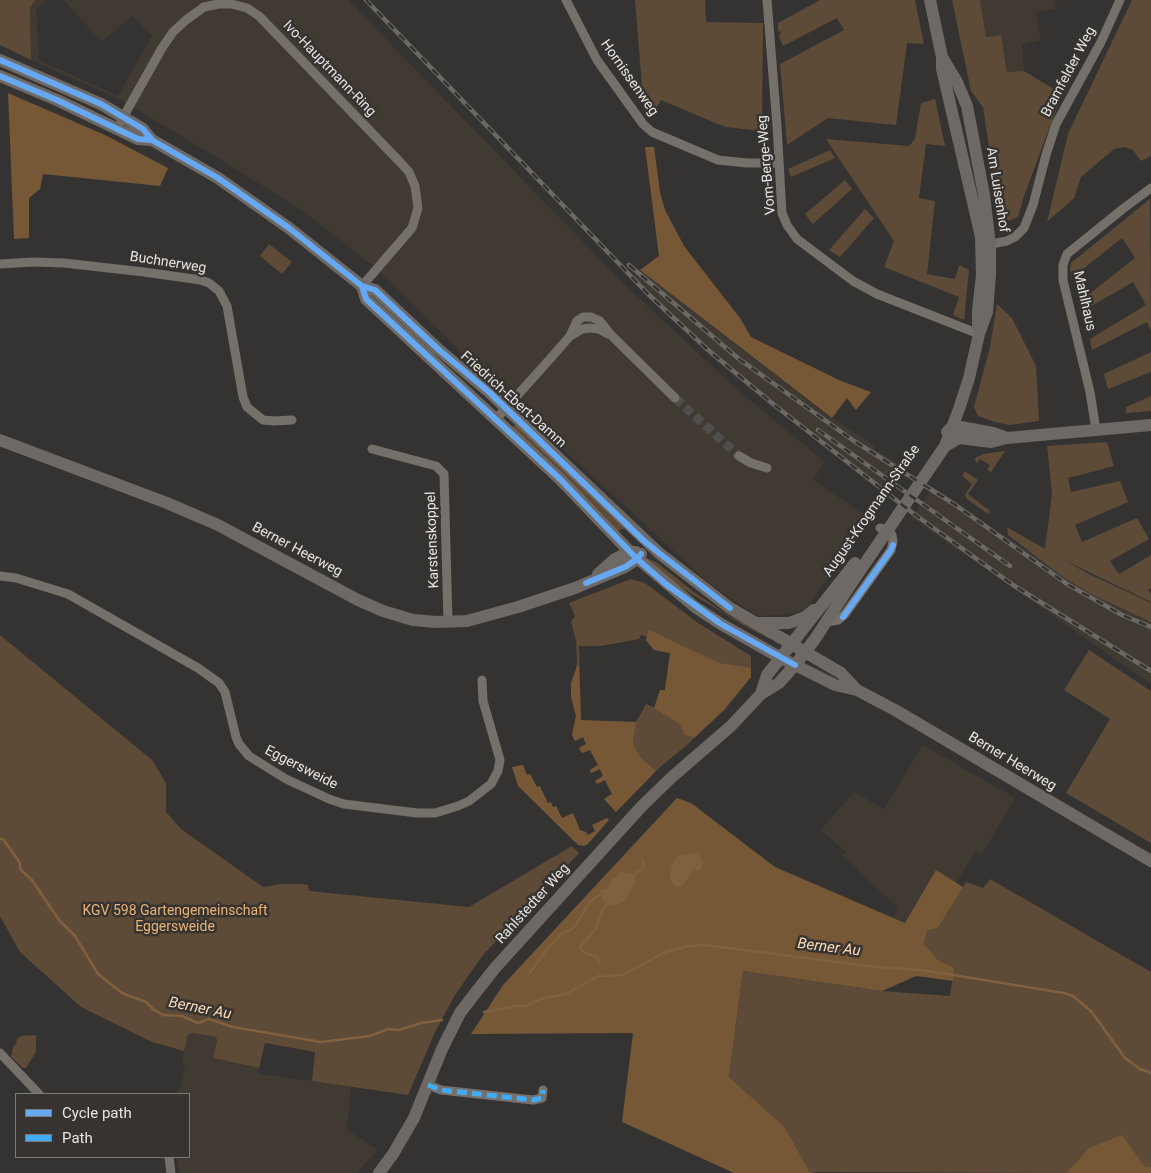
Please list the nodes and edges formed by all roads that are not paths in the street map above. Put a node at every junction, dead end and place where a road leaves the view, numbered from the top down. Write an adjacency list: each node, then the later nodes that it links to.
1 (566, 0): 8 (street, Hornissenweg)
2 (767, 0): 8 (street, Vom-Berge-Weg)
3 (930, 0): 10 (main road, Am Luisenhof)
4 (1120, 0): 10 (street, Bramfelder Weg)
5 (0, 60): 7 (main road, Friedrich-Ebert-Damm)
6 (0, 76): 7 (main road, Friedrich-Ebert-Damm)
7 (120, 123): 12 (main road, Friedrich-Ebert-Damm); 12 (street, Ivo-Hauptmann-Ring)
8 (779, 163): 15 (street, Vom-Berge-Weg)
9 (1151, 188): 23 (street, Mahlhaus)
10 (986, 245): 15 (main road, Am Luisenhof)
11 (0, 264): 20 (street, Buchnerweg)
12 (362, 286): 19 (main road, Friedrich-Ebert-Damm); 21 (main road, Friedrich-Ebert-Damm)
13 (591, 317): 14 (street); 16 (street); 17 (street)
14 (599, 329): 16 (street); 17 (street)
15 (978, 334): 24 (main road, Am Luisenhof)
16 (611, 335): 18 (street)
17 (570, 336): 19 (street)
18 (676, 398)
19 (506, 409): 21 (street); 31 (main road, Friedrich-Ebert-Damm)
20 (292, 420)
21 (496, 420): 31 (main road, Friedrich-Ebert-Damm)
22 (1151, 425): 23 (main road)
23 (1096, 430): 24 (main road)
24 (958, 431): 26 (main road, Am Luisenhof); 30 (main road, August-Krogmann-Straße)
25 (0, 440): 34 (main road, Berner Heerweg)
26 (945, 446): 30 (main road, August-Krogmann-Straße)
27 (372, 449): 34 (street, Karstenskoppel)
28 (739, 456): 29 (street)
29 (766, 468)
30 (884, 529): 33 (main road, August-Krogmann-Straße); 37 (main road, August-Krogmann-Straße)
31 (638, 551): 34 (main road, Berner Heerweg); 35 (main road, Berner Heerweg); 38 (main road, Berner Heerweg)
32 (0, 576): 40 (street, Eggersweide)
33 (823, 604): 35 (main road); 36 (main road, August-Krogmann-Straße)
34 (448, 622)
35 (754, 623): 36 (main road, Berner Heerweg)
36 (791, 644): 37 (main road, Berner Heerweg); 38 (main road, August-Krogmann-Straße)
37 (805, 652): 39 (main road, August-Krogmann-Straße); 41 (main road, Berner Heerweg)
38 (780, 658): 39 (main road, Berner Heerweg); 42 (main road, Rahlstedter Weg)
39 (795, 665): 41 (main road, Berner Heerweg); 42 (main road, Rahlstedter Weg)
40 (482, 680)
41 (856, 690): 43 (main road, Berner Heerweg)
42 (761, 694): 45 (main road, Rahlstedter Weg)
43 (1151, 861)
44 (0, 1053): 47 (street)
45 (428, 1085): 46 (street); 49 (main road, Rahlstedter Weg)
46 (543, 1090)
47 (38, 1093)
48 (169, 1158): 50 (street)
49 (384, 1171)
50 (171, 1173)

